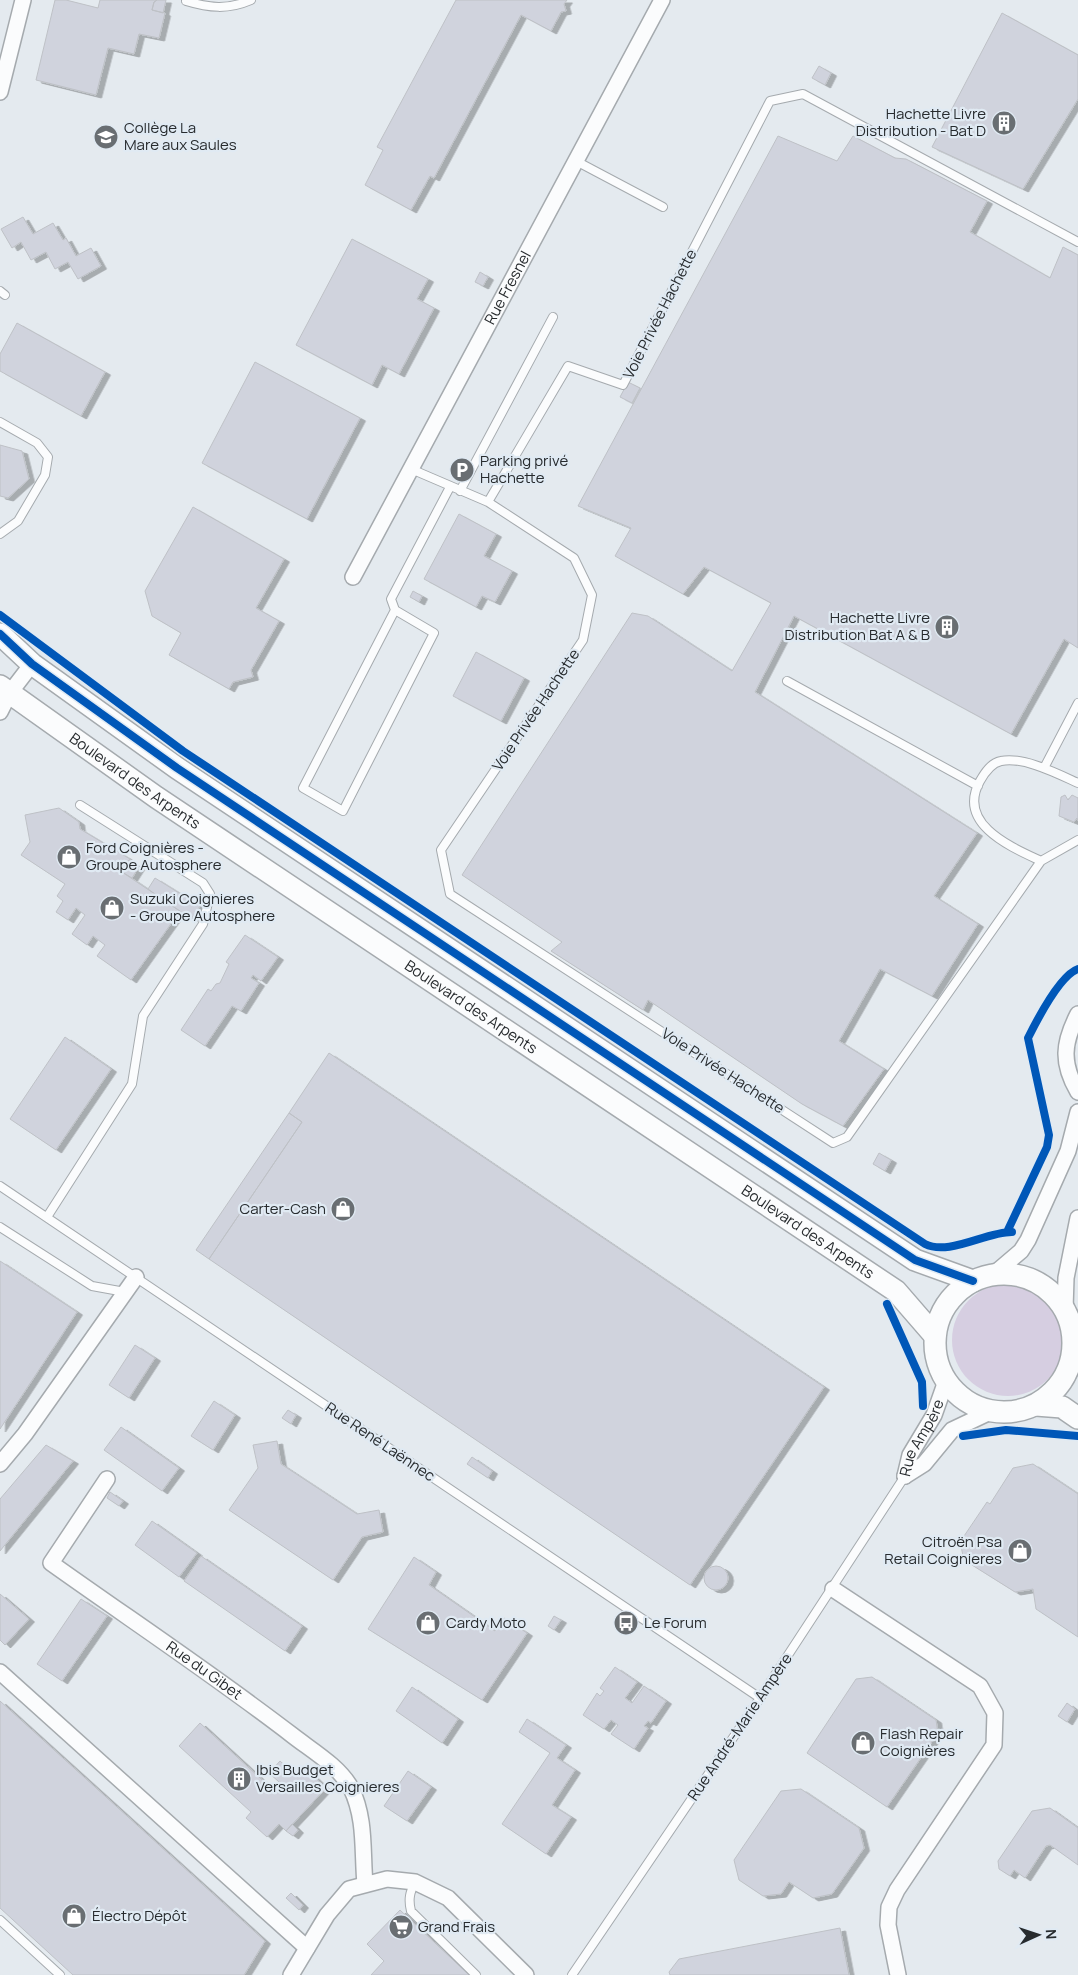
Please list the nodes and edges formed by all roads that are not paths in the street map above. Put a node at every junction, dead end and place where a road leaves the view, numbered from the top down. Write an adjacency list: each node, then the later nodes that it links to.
1 (23, 0): 5 (street)
2 (251, 0): 4 (lane)
3 (662, 0): 6 (street, Rue Fresnel)
4 (186, 1)
5 (0, 92)
6 (576, 161): 7 (lane); 11 (street, Rue Fresnel)
7 (663, 207)
8 (1078, 242): 14 (lane, Voie Privée Hachette)
9 (553, 317): 13 (lane)
10 (0, 422): 15 (lane)
11 (411, 468): 12 (lane); 16 (street, Rue Fresnel)
12 (450, 487): 13 (lane); 17 (lane)
13 (460, 491): 14 (lane)
14 (488, 502): 28 (lane, Voie Privée Hachette)
15 (0, 534)
16 (353, 577)
17 (395, 610): 17 (lane)
18 (0, 634): 19 (street)
19 (32, 664): 21 (street); 38 (street)
20 (787, 681): 25 (lane)
21 (3, 697): 41 (street, Boulevard des Arpents)
22 (1078, 703): 23 (lane)
23 (1044, 768): 24 (lane); 25 (lane)
24 (1078, 783)
25 (978, 786): 28 (lane)
26 (80, 805): 33 (lane)
27 (1078, 840): 28 (lane, Voie Privée Hachette)
28 (1041, 861)
29 (1078, 1014): 30 (street)
30 (1078, 1092)
31 (1078, 1112): 36 (street)
32 (0, 1186): 33 (lane, Rue René Laënnec)
33 (47, 1217): 37 (lane, Rue René Laënnec)
34 (1078, 1218): 40 (street)
35 (0, 1226): 39 (lane)
36 (994, 1274): 38 (street); 40 (street)
37 (136, 1277): 39 (street); 52 (lane, Rue René Laënnec)
38 (973, 1281): 41 (street)
39 (126, 1293): 47 (street)
40 (1065, 1308): 42 (street)
41 (935, 1336): 43 (street)
42 (1076, 1353): 44 (street)
43 (946, 1381): 45 (street); 48 (street, Rue Ampère)
44 (1036, 1405): 45 (street); 46 (street)
45 (990, 1412): 48 (street, Rue Ampère)
46 (1078, 1418)
47 (0, 1464)
48 (905, 1476): 50 (lane, Rue André-Marie Ampère)
49 (107, 1479): 54 (street, Rue du Gibet)
50 (833, 1588): 52 (lane, Rue André-Marie Ampère); 62 (street)
51 (0, 1672): 56 (street)
52 (760, 1698): 61 (lane, Rue André-Marie Ampère)
53 (415, 1882): 54 (street); 59 (lane); 60 (street)
54 (365, 1884): 56 (street)
55 (0, 1920): 57 (lane)
56 (307, 1948): 58 (street)
57 (60, 1975)
58 (291, 1975)
59 (476, 1975)
60 (526, 1975)
61 (572, 1975)
62 (898, 1975)

